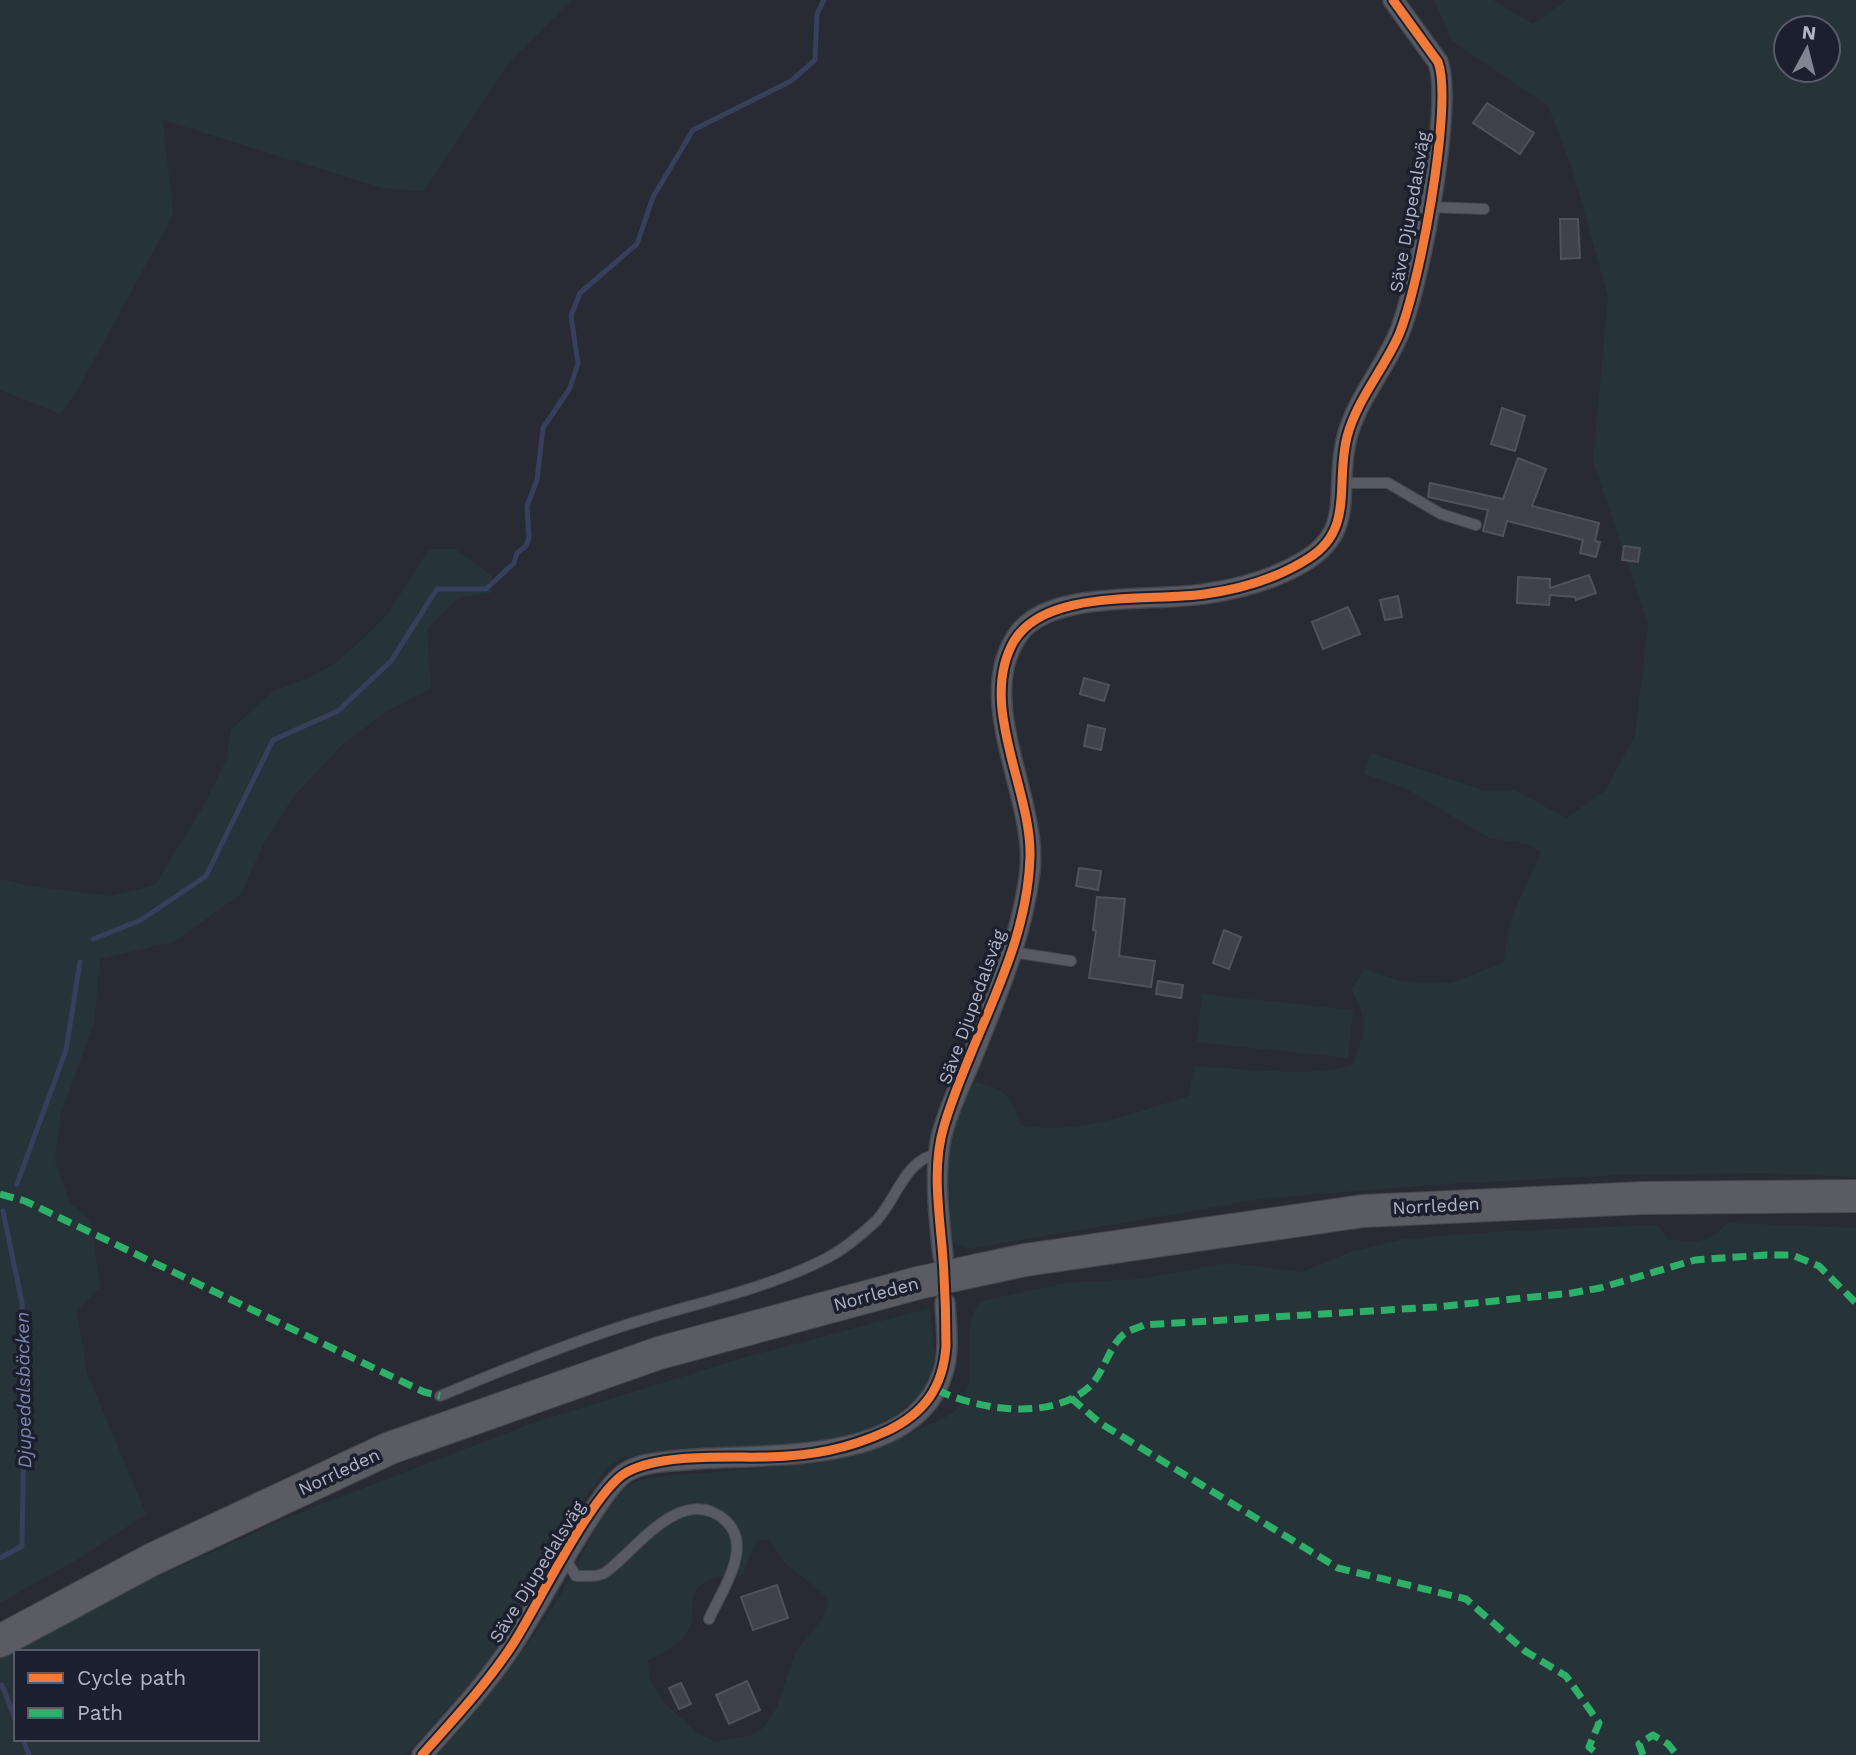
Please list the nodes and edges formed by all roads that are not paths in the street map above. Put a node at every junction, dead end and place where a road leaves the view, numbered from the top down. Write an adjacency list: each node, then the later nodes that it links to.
1 (1393, 0): 2 (street, Säve Djupedalsväg)
2 (1428, 207): 3 (lane); 4 (street, Säve Djupedalsväg)
3 (1484, 209)
4 (1341, 483): 5 (lane); 6 (street, Säve Djupedalsväg)
5 (1476, 525)
6 (1012, 952): 7 (lane); 8 (street, Säve Djupedalsväg)
7 (1071, 961)
8 (939, 1154): 10 (street, Säve Djupedalsväg); 12 (lane)
9 (1856, 1196): 15 (highway, Norrleden)
10 (943, 1256)
11 (945, 1303): 13 (street, Säve Djupedalsväg)
12 (440, 1396)
13 (563, 1557): 14 (lane); 16 (street, Säve Djupedalsväg)
14 (709, 1619)
15 (0, 1641)
16 (422, 1755)

